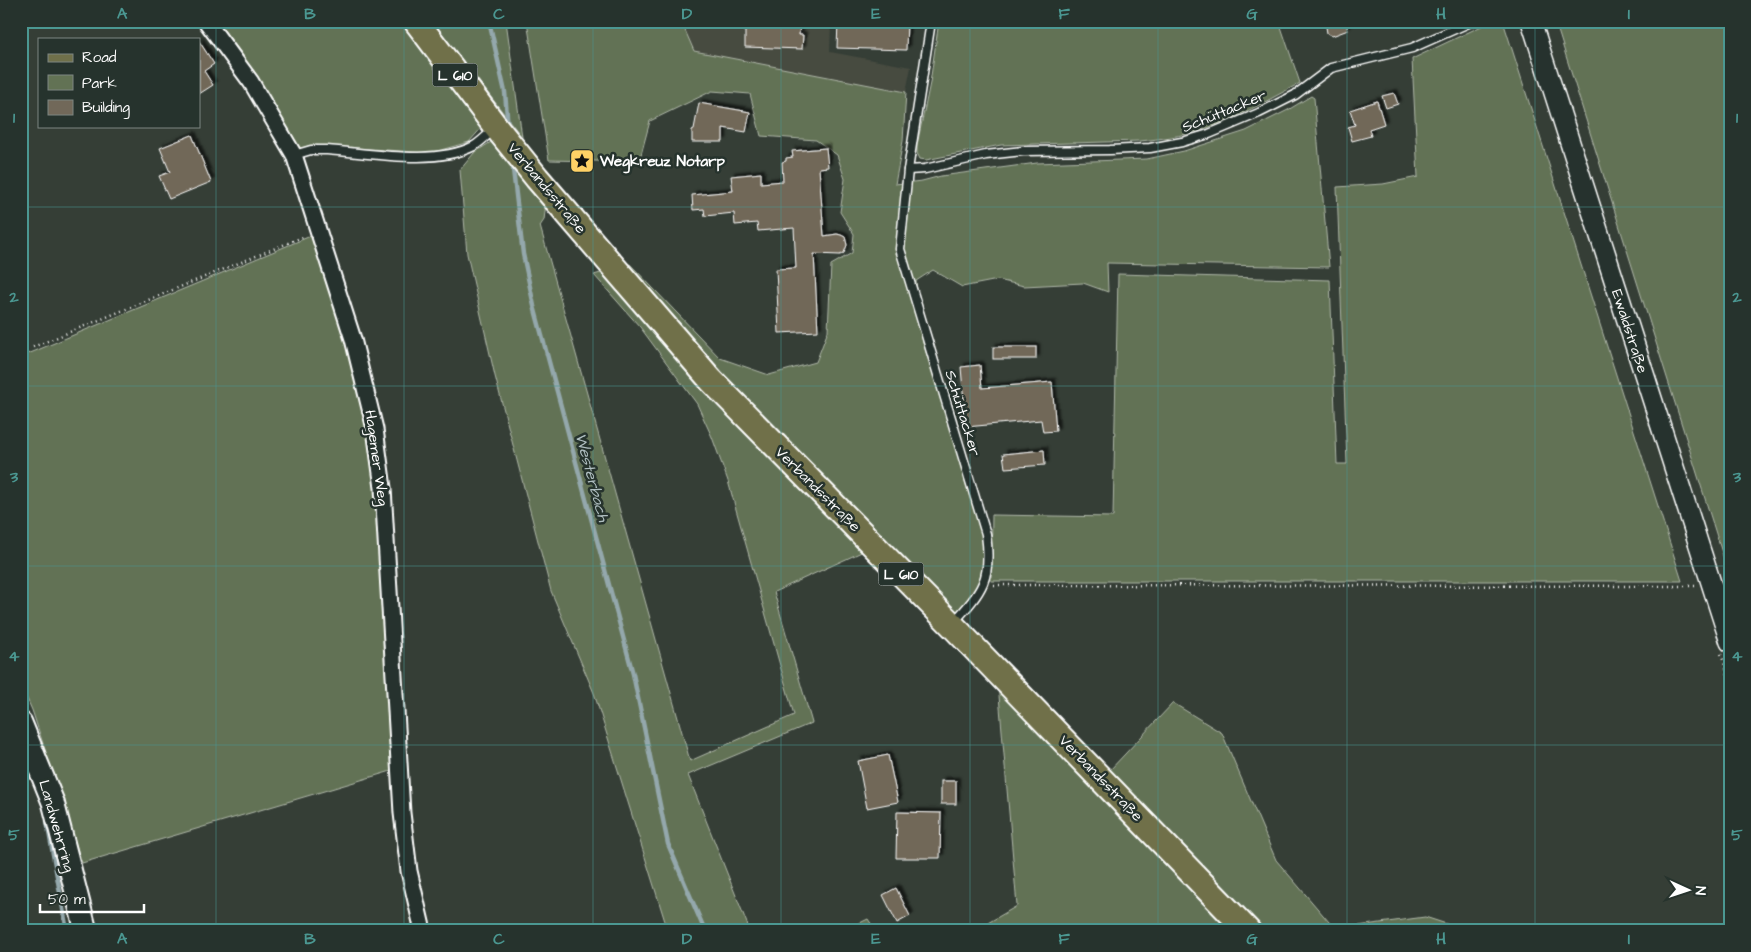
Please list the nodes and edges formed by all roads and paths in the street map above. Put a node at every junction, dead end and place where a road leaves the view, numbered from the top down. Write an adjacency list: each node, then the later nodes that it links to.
1 (206, 21): 7 (street, Hagemer Weg)
2 (416, 21): 6 (main road, Verbandsstraße / L 610)
3 (929, 21): 8 (lane, Schüttacker)
4 (1473, 21): 8 (lane, Schüttacker)
5 (1531, 21): 14 (street, Ewaldstraße)
6 (506, 140): 7 (lane); 13 (main road, Verbandsstraße / L 610)
7 (294, 155): 9 (street, Hagemer Weg)
8 (908, 170): 11 (lane, Schüttacker)
9 (318, 230): 10 (path); 17 (street, Hagemer Weg)
10 (33, 347)
11 (983, 585): 12 (path); 13 (lane, Schüttacker)
12 (1699, 586)
13 (952, 625): 18 (main road, Verbandsstraße / L 610)
14 (1730, 642)
15 (21, 723): 16 (main road, Landwehrring)
16 (86, 931)
17 (423, 931)
18 (1248, 931)

